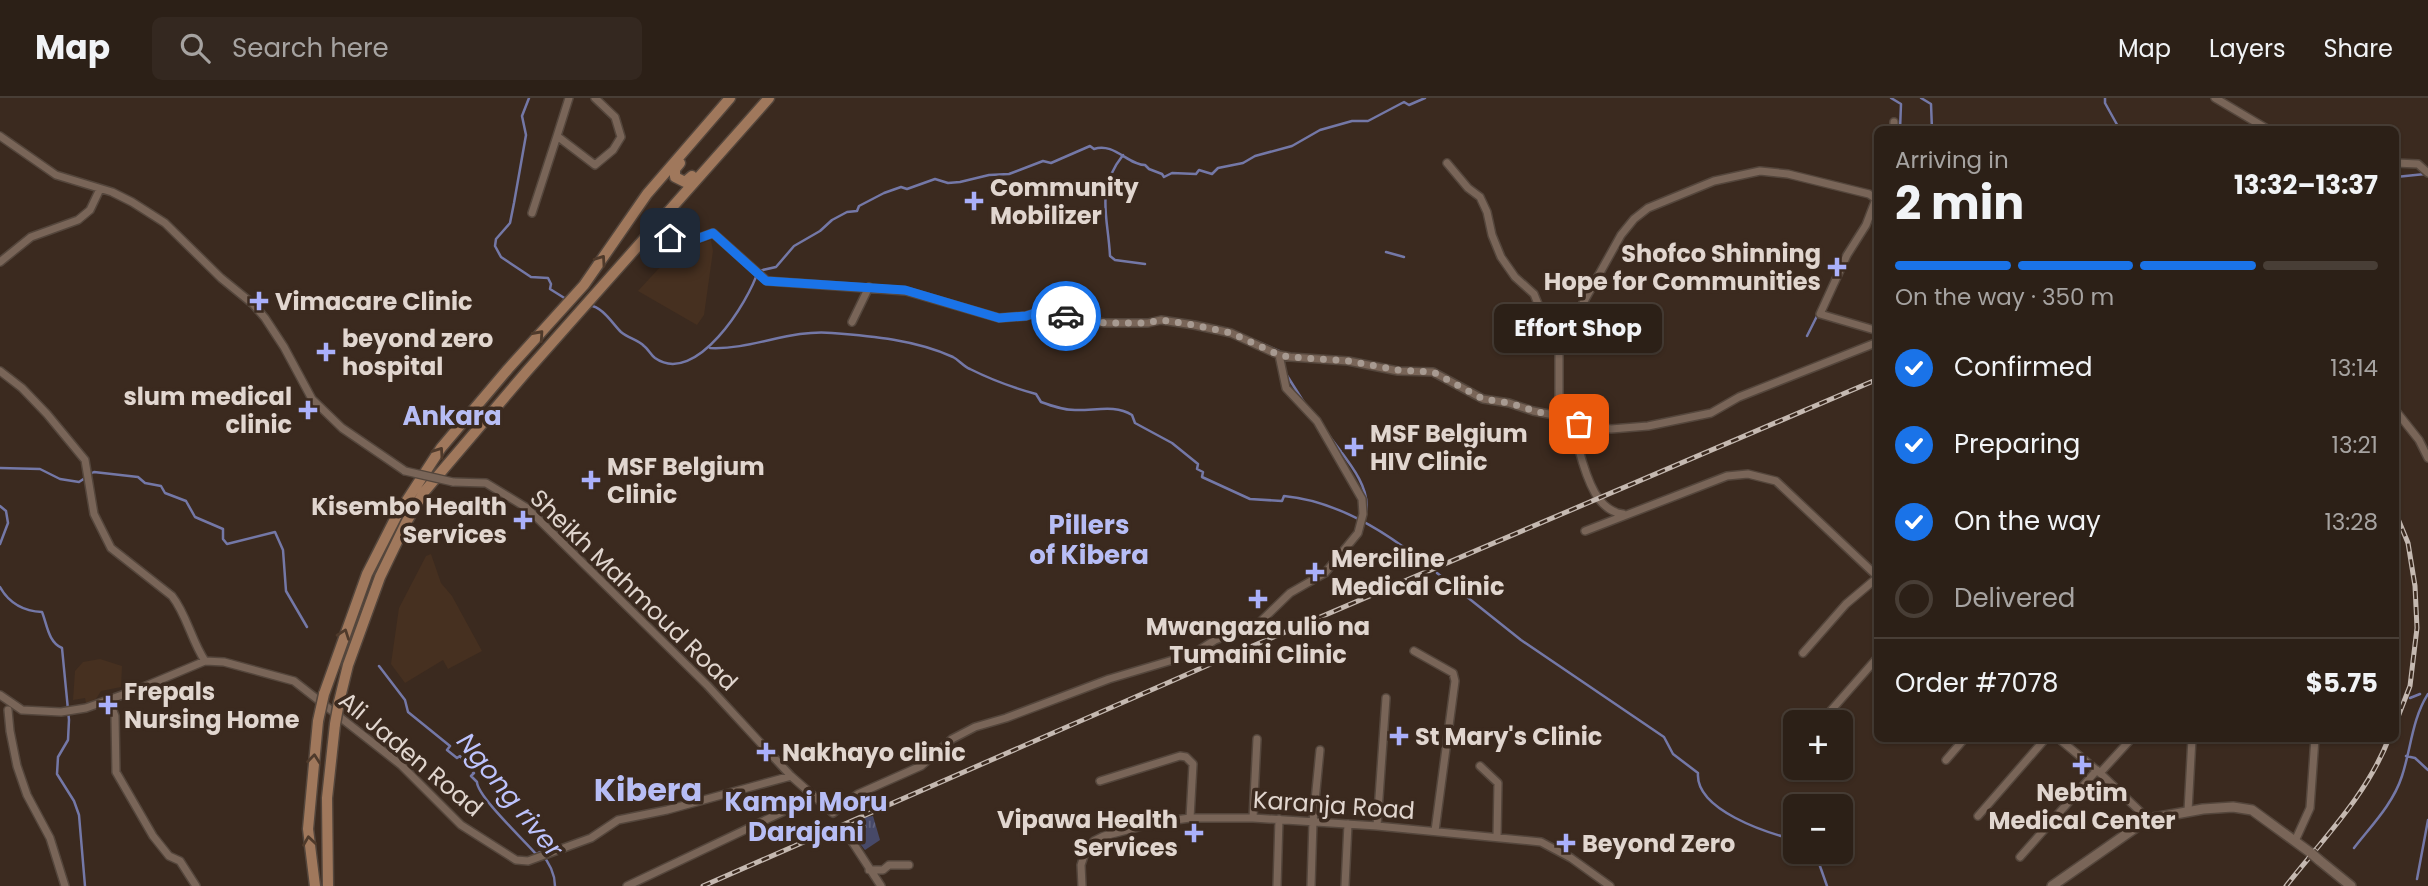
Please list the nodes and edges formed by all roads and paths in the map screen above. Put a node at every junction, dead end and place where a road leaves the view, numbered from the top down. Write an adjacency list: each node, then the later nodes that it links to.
1 (569, 98): 10 (street)
2 (595, 98): 10 (street)
3 (730, 98): 7 (main road)
4 (769, 98): 6 (main road)
5 (2215, 98): 8 (street)
6 (752, 116): 7 (main road); 78 (main road, bridge)
7 (709, 121): 77 (main road, one-way to 7, bridge)
8 (2262, 126)
9 (0, 136): 14 (street, Sheikh Mahmoud Road)
10 (557, 136): 17 (street)
11 (1447, 163): 24 (street)
12 (2399, 163): 13 (street)
13 (2428, 173)
14 (100, 189): 19 (street); 56 (street, Sheikh Mahmoud Road, bridge)
15 (1874, 196): 24 (street)
16 (1874, 205): 22 (street)
17 (532, 213)
18 (670, 238): 20 (street)
19 (0, 262)
20 (869, 287): 21 (street); 25 (street)
21 (852, 322)
22 (1874, 330)
23 (1874, 344): 29 (street)
24 (1559, 346): 28 (street)
25 (1279, 355): 28 (street); 58 (street, Sheikh Mahmoud Road)
26 (0, 370): 37 (street)
27 (2399, 415): 30 (street)
28 (1559, 416): 29 (street)
29 (1578, 423): 31 (street)
30 (2428, 458)
31 (1628, 514): 32 (street); 33 (street)
32 (1585, 531)
33 (1874, 573)
34 (1874, 580): 36 (street)
35 (1414, 651): 68 (street)
36 (1803, 653)
37 (205, 661): 41 (street); 56 (street, Ali Jaden Road)
38 (1874, 662): 43 (street)
39 (0, 695): 42 (street)
40 (1386, 698): 67 (street)
41 (109, 700): 42 (street); 76 (street)
42 (22, 710): 44 (street)
43 (1831, 710)
44 (4, 712): 75 (street)
45 (1257, 739): 62 (street)
46 (1962, 742): 53 (street)
47 (2043, 742): 60 (street)
48 (2063, 742): 55 (street)
49 (2128, 742): 55 (street)
50 (2192, 742): 59 (street)
51 (2315, 742): 71 (street)
52 (1320, 750): 65 (street)
53 (1947, 760)
54 (1480, 766): 69 (street)
55 (2098, 772): 64 (street); 72 (street)
56 (791, 776): 58 (street, Sheikh Mahmoud Road)
57 (1100, 781): 61 (street)
58 (814, 797): 79 (street)
59 (2188, 811): 64 (street); 71 (street)
60 (1978, 816)
61 (1190, 818): 62 (street, Karanja Road); 81 (street, Karanja Road)
62 (1252, 818): 63 (street, Karanja Road)
63 (1279, 820): 65 (street, Karanja Road); 82 (street)
64 (2148, 820): 86 (street)
65 (1313, 821): 66 (street, Karanja Road); 83 (street)
66 (1348, 824): 67 (street, Karanja Road); 84 (street)
67 (1377, 825): 68 (street, Karanja Road)
68 (1435, 831): 69 (street, Karanja Road)
69 (1497, 837): 85 (street, Karanja Road)
70 (851, 839): 74 (street)
71 (2295, 841): 87 (street)
72 (2020, 858)
73 (909, 865): 74 (street)
74 (869, 870): 80 (street)
75 (65, 886)
76 (197, 886)
77 (316, 886)
78 (328, 886)
79 (627, 886)
80 (881, 886)
81 (1082, 886)
82 (1277, 886)
83 (1311, 886)
84 (1345, 886)
85 (1610, 886)
86 (2052, 886)
87 (2351, 886)

